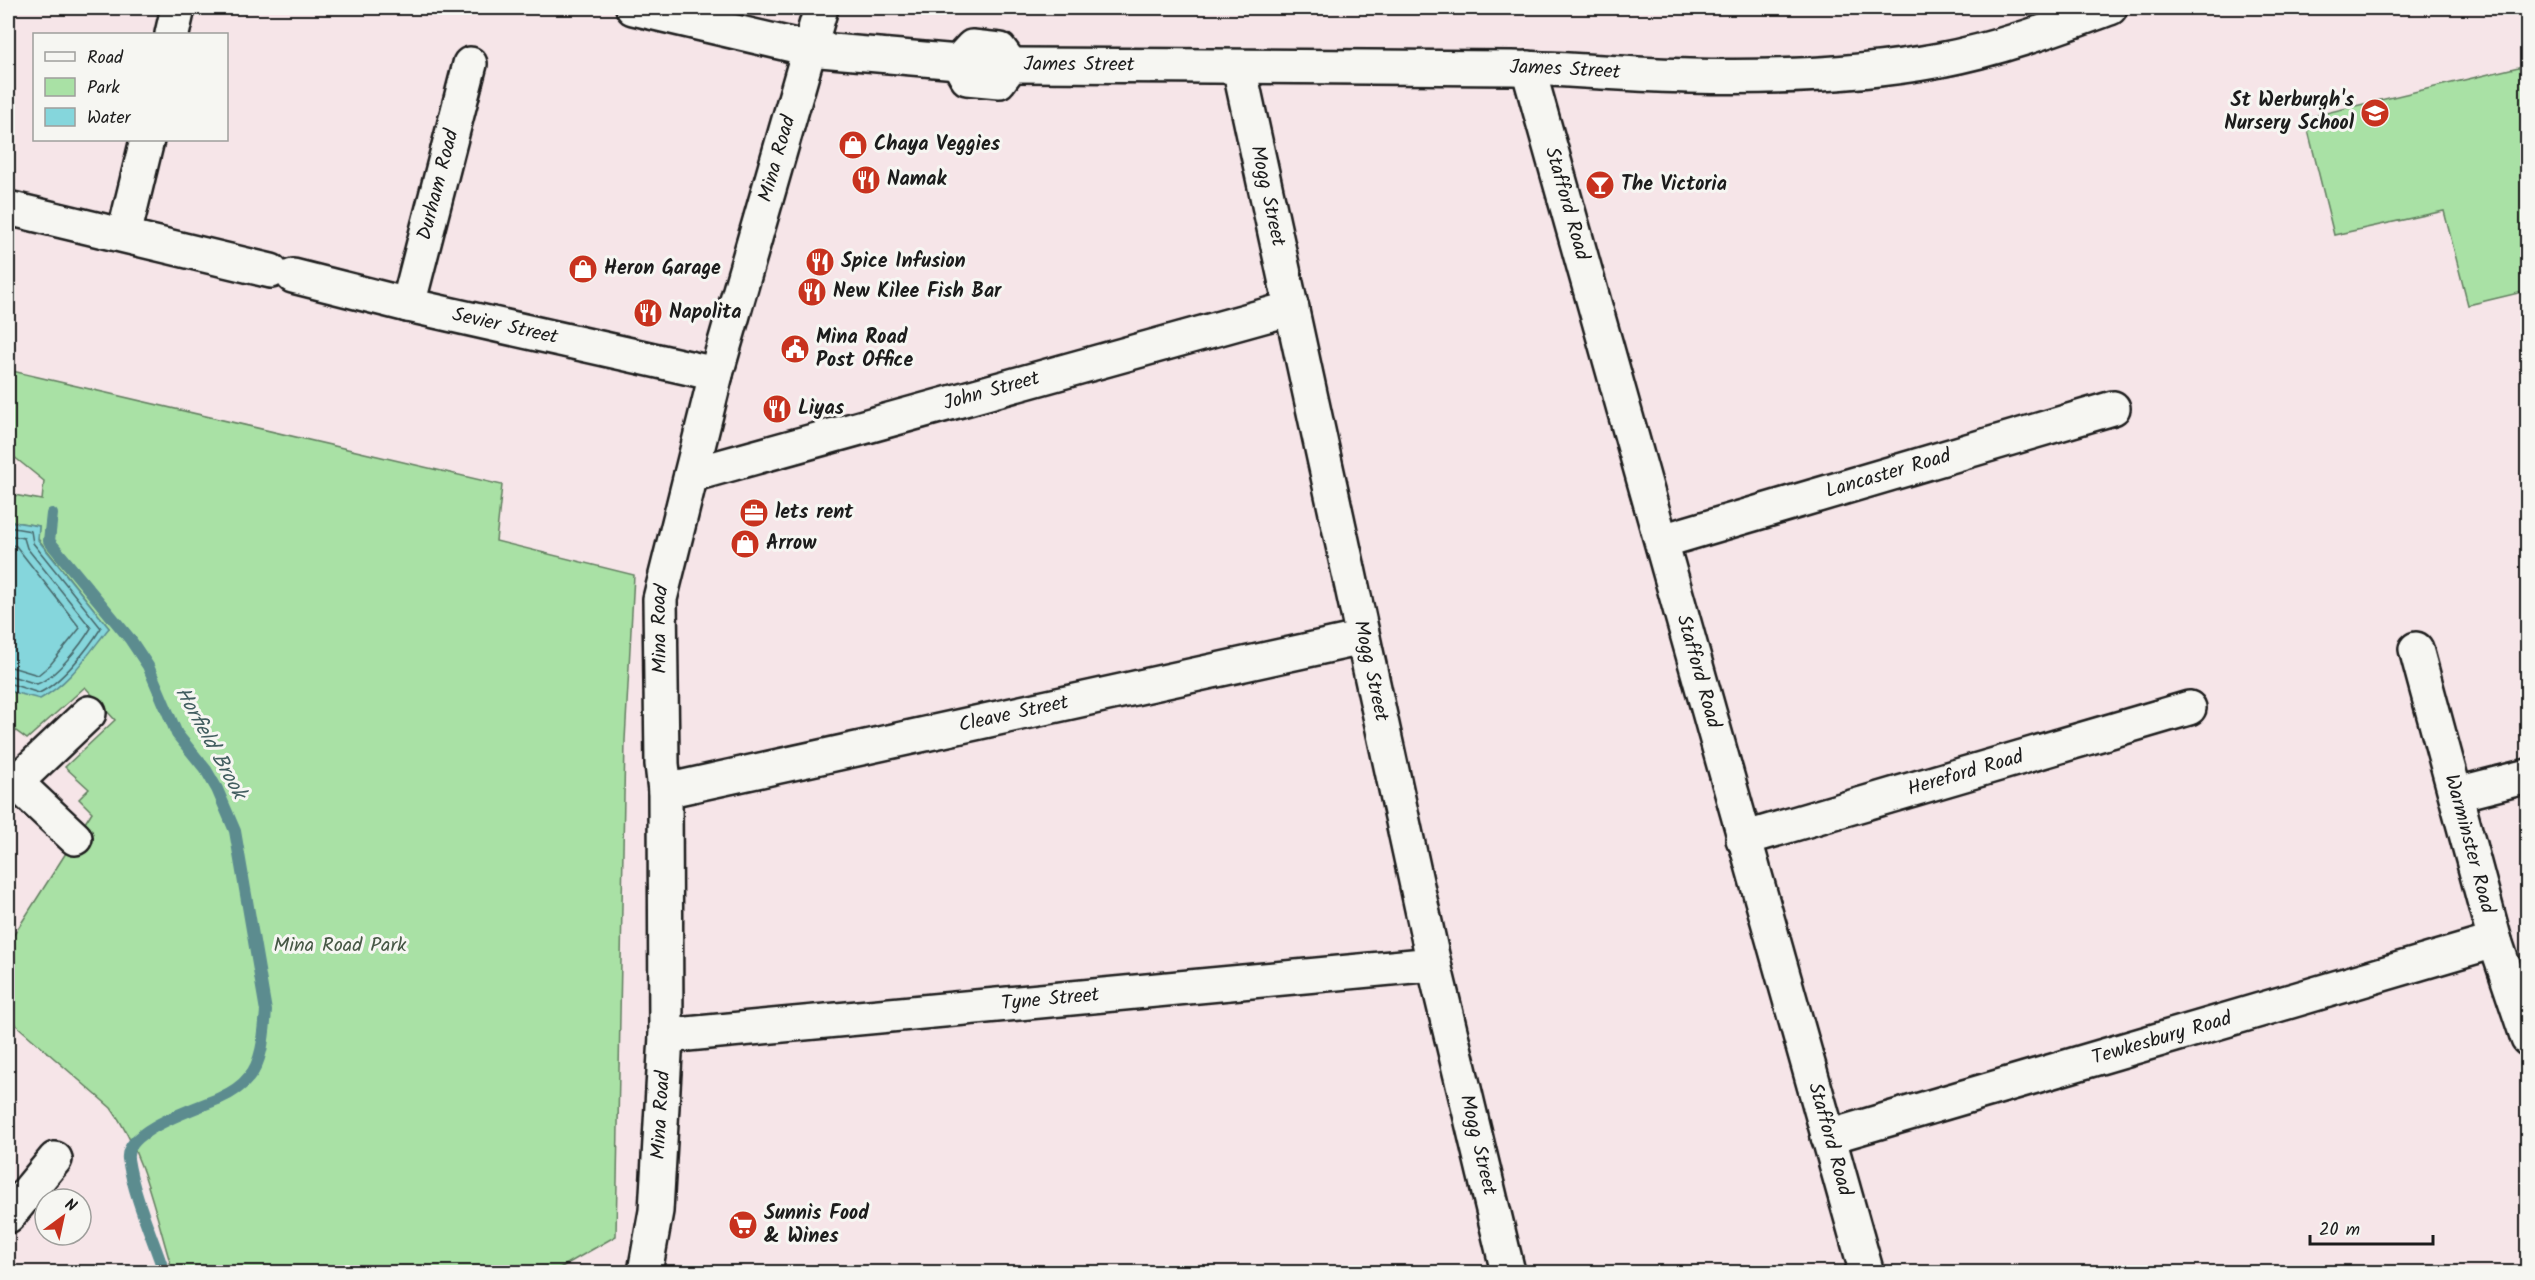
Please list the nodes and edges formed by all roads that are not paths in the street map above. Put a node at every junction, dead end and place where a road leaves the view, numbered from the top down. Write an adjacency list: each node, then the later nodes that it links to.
1 (178, 8): 5 (street)
2 (633, 8): 6 (street, James Street)
3 (821, 8): 6 (street, Mina Road)
4 (2110, 8): 9 (street, James Street)
5 (172, 33)
6 (809, 49): 8 (street, James Street); 15 (street, Mina Road)
7 (470, 64): 13 (street, Durham Road)
8 (1239, 67): 9 (street, James Street); 14 (street, Mogg Street)
9 (1528, 68): 18 (street, Stafford Road)
10 (147, 141): 12 (street)
11 (8, 208): 12 (street, Sevier Street)
12 (124, 235): 13 (street, Sevier Street)
13 (408, 305): 15 (street, Sevier Street)
14 (1292, 308): 17 (street, John Street); 19 (street, Mogg Street)
15 (716, 374): 17 (street, Mina Road)
16 (2113, 408): 18 (street, Lancaster Road)
17 (691, 475): 25 (street, Mina Road)
18 (1662, 541): 28 (street, Stafford Road)
19 (1363, 638): 25 (street, Cleave Street); 30 (street, Mogg Street)
20 (2416, 649): 26 (street, Warminster Road)
21 (2189, 708): 28 (street, Hereford Road)
22 (89, 713): 24 (street)
23 (2528, 776): 26 (street)
24 (12, 778): 27 (street)
25 (665, 791): 31 (street, Mina Road)
26 (2457, 794): 29 (street, Warminster Road)
27 (75, 838)
28 (1743, 839): 33 (street, Stafford Road)
29 (2496, 941): 32 (street, Warminster Road); 33 (street, Tewkesbury Road)
30 (1434, 964): 31 (street, Tyne Street); 37 (street, Mogg Street)
31 (666, 1036): 36 (street, Mina Road)
32 (2528, 1039)
33 (1828, 1137): 38 (street, Stafford Road)
34 (56, 1159): 35 (street)
35 (8, 1216)
36 (651, 1272)
37 (1508, 1272)
38 (1862, 1272)

